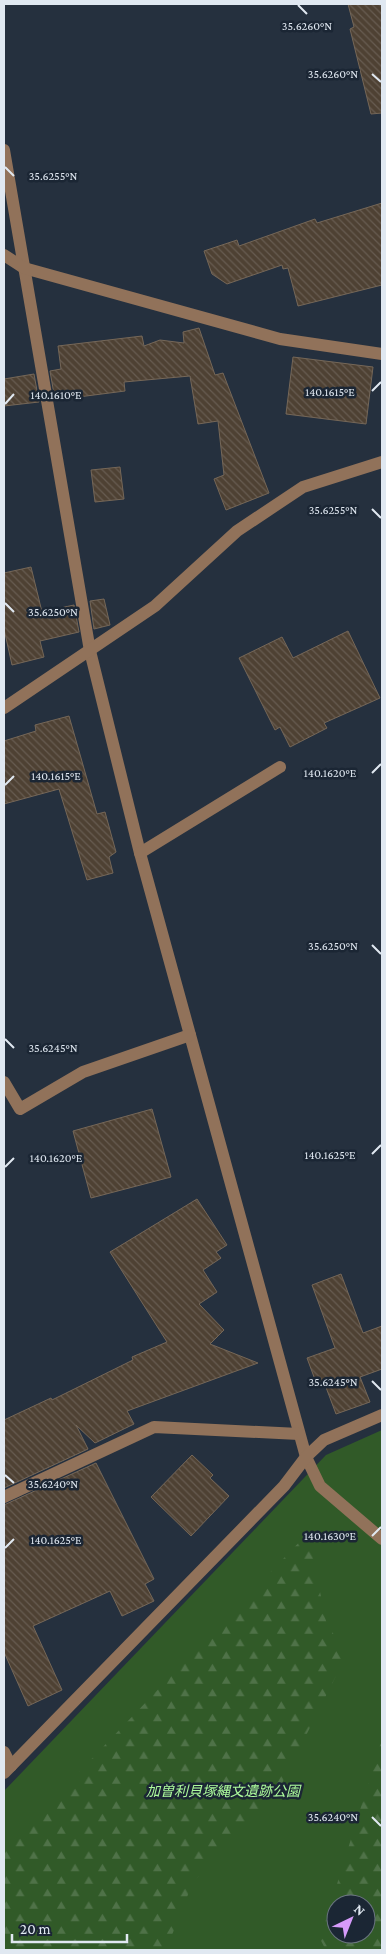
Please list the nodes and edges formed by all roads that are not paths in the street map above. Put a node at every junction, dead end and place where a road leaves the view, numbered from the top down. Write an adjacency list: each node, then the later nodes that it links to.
1 (4, 150): 3 (street)
2 (4, 255): 3 (street)
3 (24, 268): 4 (street); 6 (street)
4 (382, 354)
5 (382, 462): 6 (street)
6 (90, 651): 7 (street); 9 (street)
7 (4, 708)
8 (280, 767): 9 (street)
9 (140, 853): 10 (street)
10 (190, 1035): 11 (street); 13 (street)
11 (4, 1082)
12 (382, 1415): 14 (street)
13 (299, 1434): 14 (street); 15 (street)
14 (306, 1457): 16 (street); 18 (street)
15 (4, 1497)
16 (382, 1538)
17 (4, 1752): 18 (street)
18 (7, 1770)

